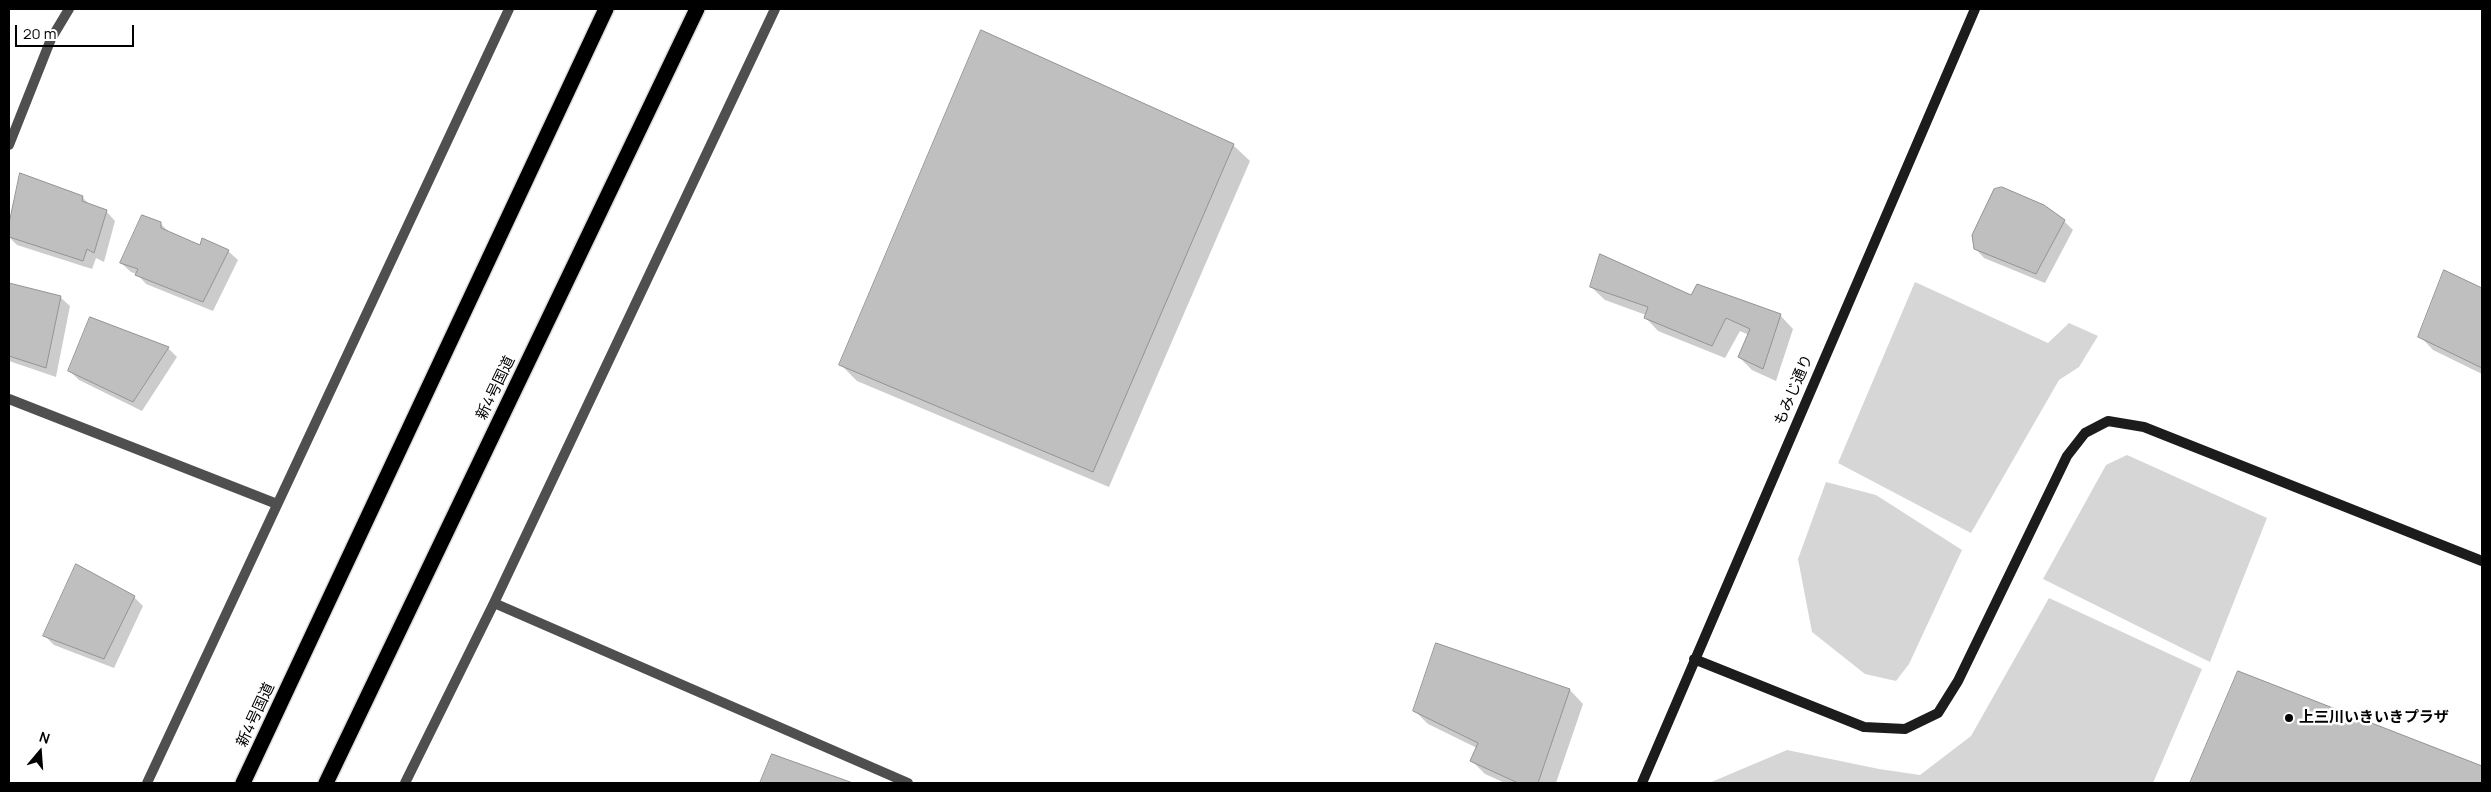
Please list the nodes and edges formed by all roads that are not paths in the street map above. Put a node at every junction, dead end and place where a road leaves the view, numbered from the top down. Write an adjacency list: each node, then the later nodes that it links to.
1 (69, 9): 7 (street)
2 (509, 9): 9 (street)
3 (606, 9): 14 (highway, 新4号国道)
4 (697, 9): 15 (highway, 新4号国道)
5 (775, 9): 11 (street)
6 (1975, 9): 12 (street, もみじ通り)
7 (9, 145)
8 (9, 399): 9 (street)
9 (277, 504): 13 (street)
10 (2482, 560): 12 (street)
11 (494, 603): 16 (street); 17 (street)
12 (1694, 659): 18 (street, もみじ通り)
13 (147, 783)
14 (243, 783)
15 (326, 783)
16 (406, 783)
17 (908, 783)
18 (1642, 783)

